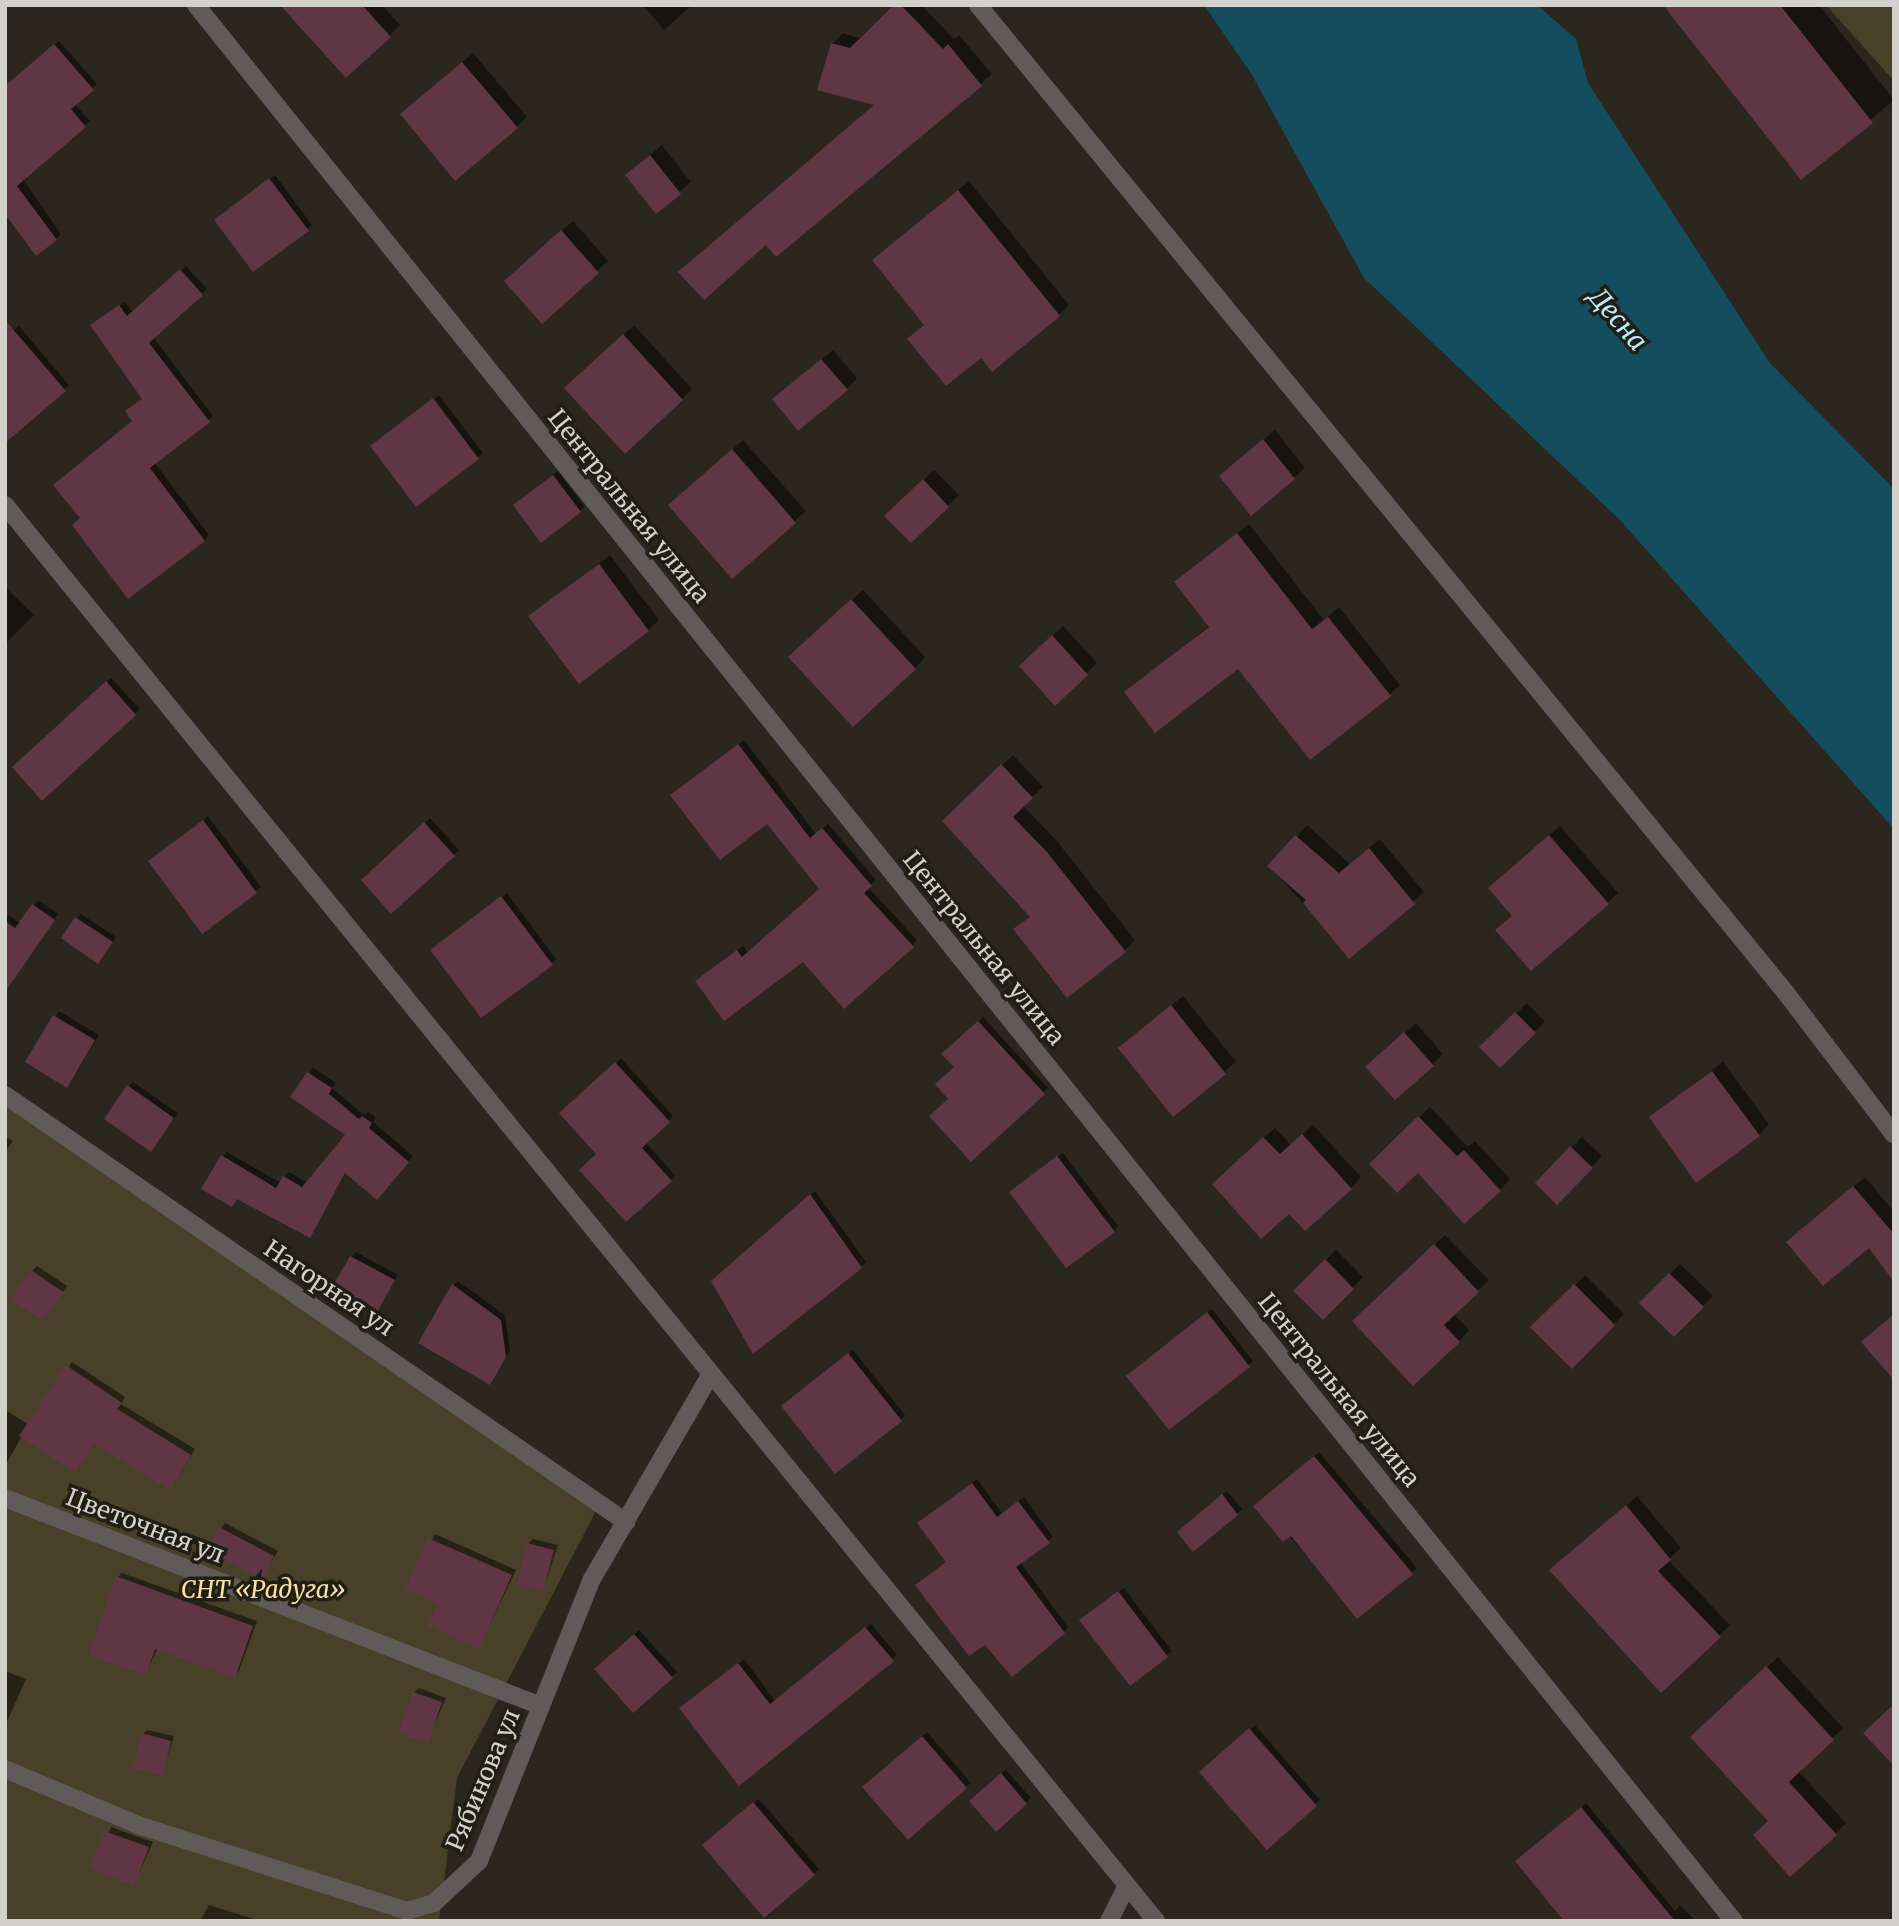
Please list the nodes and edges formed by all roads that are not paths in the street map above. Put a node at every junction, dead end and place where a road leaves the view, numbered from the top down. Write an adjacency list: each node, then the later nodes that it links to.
1 (196, 5): 14 (street, Центральная улица)
2 (978, 5): 5 (street)
3 (5, 505): 6 (street)
4 (5, 1096): 8 (street, Нагорная ул)
5 (1894, 1135)
6 (711, 1374): 8 (street, Рябинова ул); 11 (street)
7 (5, 1497): 9 (street, Цветочная ул)
8 (626, 1522): 9 (street, Рябинова ул)
9 (541, 1706): 10 (street, Рябинова ул)
10 (5, 1769)
11 (1127, 1886): 12 (street); 13 (street)
12 (1109, 1921)
13 (1156, 1921)
14 (1734, 1921)

